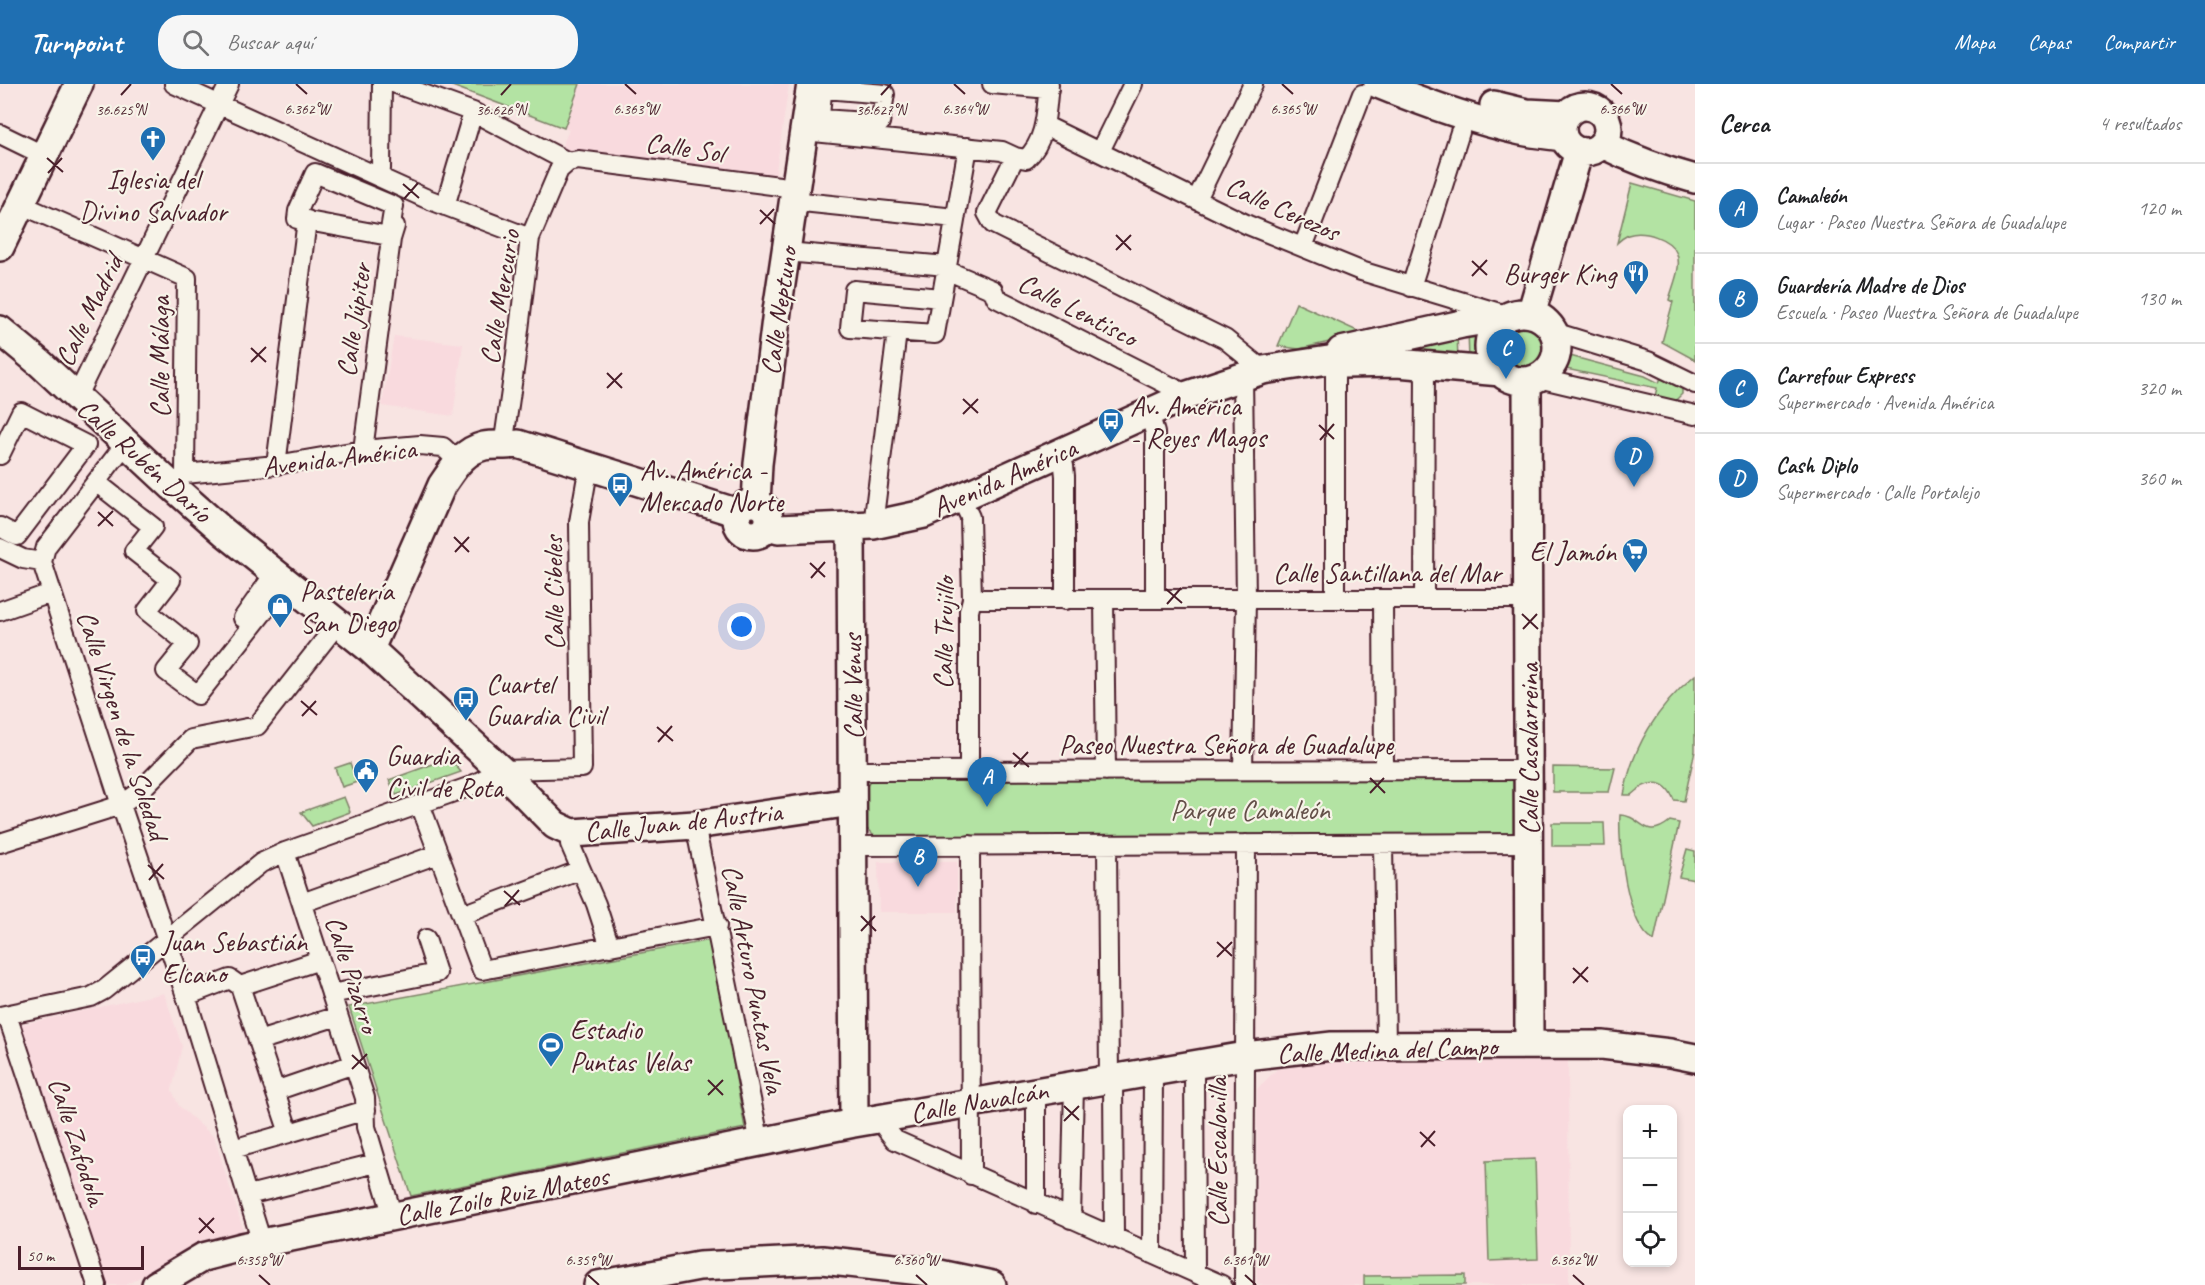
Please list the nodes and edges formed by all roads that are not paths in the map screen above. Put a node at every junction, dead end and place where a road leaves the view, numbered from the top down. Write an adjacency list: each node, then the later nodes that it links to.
1 (79, 84): 24 (street)
2 (174, 84): 15 (street)
3 (229, 84): 15 (street, Calle Madrid)
4 (382, 84): 28 (street)
5 (396, 84): 16 (street)
6 (992, 84): 12 (street)
7 (1133, 84): 23 (street)
8 (1253, 84): 32 (street)
9 (1422, 84): 18 (street)
10 (1581, 84): 18 (street)
11 (1593, 84): 18 (street)
12 (1049, 86): 17 (street)
13 (817, 88): 19 (street, Calle Neptuno)
14 (1370, 89): 18 (street); 38 (street)
15 (219, 104): 28 (street); 41 (street, Calle Madrid)
16 (473, 112): 27 (street); 34 (street)
17 (1044, 125): 23 (street, Calle Cerezos); 25 (street)
18 (1584, 128): 26 (street); 29 (street); 45 (street)
19 (804, 131): 22 (street); 30 (street, Calle Neptuno)
20 (1460, 132): 43 (street)
21 (0, 135): 24 (street)
22 (968, 147): 25 (street); 35 (street)
23 (1100, 152): 32 (street, Calle Cerezos)
24 (43, 155): 33 (street)
25 (1015, 157): 52 (street)
26 (1695, 160)
27 (568, 162): 30 (street, Calle Sol); 37 (street, Calle Mercurio)
28 (378, 176): 34 (street)
29 (1695, 179)
30 (794, 194): 35 (street, Calle Sol); 40 (street, Calle Neptuno)
31 (404, 199): 62 (street, Calle Júpiter)
32 (1197, 199): 38 (street, Calle Cerezos)
33 (20, 204): 39 (street); 41 (street, Calle Málaga)
34 (445, 206): 37 (street)
35 (955, 218): 42 (street)
36 (307, 220): 36 (street); 66 (street)
37 (530, 238): 61 (street, Calle Mercurio)
38 (1303, 247): 43 (street, Calle Cerezos)
39 (0, 248)
40 (786, 252): 42 (street, Calle Lentisco); 71 (street, Calle Neptuno)
41 (143, 259): 56 (street, Calle Madrid); 68 (street, Calle Málaga)
42 (946, 268): 44 (street); 55 (street, Calle Lentisco)
43 (1411, 287): 45 (street, Calle Cerezos)
44 (941, 298): 46 (street); 46 (street)
45 (1515, 316): 47 (street); 49 (street, Avenida América); 51 (street)
46 (897, 332): 72 (street)
47 (1554, 332): 53 (street); 54 (street)
48 (6, 338): 56 (street, Calle Rubén Darío)
49 (1335, 359): 50 (street, Avenida América); 52 (street, Avenida América); 82 (street)
50 (1425, 365): 51 (street, Avenida América); 84 (street)
51 (1501, 372): 53 (street)
52 (1253, 373): 55 (street, Avenida América); 81 (street)
53 (1533, 379): 57 (street); 85 (street, Calle Casalarreina)
54 (1691, 383): 57 (street)
55 (1188, 395): 58 (street, Avenida América)
56 (76, 398): 60 (street, Calle Rubén Darío)
57 (1674, 411): 59 (street)
58 (1149, 412): 63 (street, Avenida América); 80 (street)
59 (1695, 415)
60 (126, 443): 68 (street, Calle Rubén Darío); 69 (street)
61 (503, 447): 65 (street, Avenida América); 67 (street, Avenida América)
62 (363, 450): 65 (street, Avenida América); 66 (street, Avenida América)
63 (1059, 453): 70 (street, Avenida América); 86 (street)
64 (0, 455): 73 (street)
65 (459, 460): 89 (street)
66 (276, 465): 68 (street, Avenida América)
67 (588, 474): 71 (street, Avenida América); 91 (street, Calle Cibeles)
68 (179, 481): 76 (street, Calle Rubén Darío)
69 (96, 482): 75 (street); 76 (street, Calle Rubén Darío)
70 (962, 498): 72 (street, Avenida América); 78 (street, Calle Trujillo)
71 (751, 517): 72 (street, Avenida América)
72 (862, 526): 95 (street, Calle Venus)
73 (0, 527)
74 (0, 548): 75 (street)
75 (42, 562): 77 (street, Calle Virgen de la Soledad)
76 (281, 578): 88 (street, Calle Rubén Darío); 90 (street)
77 (51, 593): 87 (street); 100 (street, Calle Virgen de la Soledad)
78 (972, 599): 86 (street, Calle Santillana del Mar); 96 (street, Calle Trujillo)
79 (1104, 599): 80 (street, Calle Santillana del Mar); 86 (street, Calle Santillana del Mar); 97 (street)
80 (1155, 599): 81 (street, Calle Santillana del Mar)
81 (1246, 599): 82 (street, Calle Santillana del Mar); 92 (street)
82 (1335, 599): 83 (street, Calle Santillana del Mar)
83 (1383, 599): 84 (street, Calle Santillana del Mar); 93 (street)
84 (1424, 599): 85 (street, Calle Santillana del Mar)
85 (1528, 599): 94 (street, Calle Casalarreina)
86 (1065, 600)
87 (0, 611)
88 (338, 623): 89 (street, Calle Rubén Darío); 100 (street)
89 (370, 649): 91 (street, Calle Rubén Darío)
90 (210, 661)
91 (501, 770): 99 (street); 102 (street, Calle Juan de Austria)
92 (1243, 770): 93 (street, Paseo Nuestra Señora de Guadalupe); 97 (street, Paseo Nuestra Señora de Guadalupe)
93 (1384, 770): 94 (street, Paseo Nuestra Señora de Guadalupe)
94 (1528, 770): 104 (street, Calle Casalarreina)
95 (853, 771): 96 (street, Paseo Nuestra Señora de Guadalupe); 98 (street, Calle Venus)
96 (969, 771): 97 (street, Paseo Nuestra Señora de Guadalupe)
97 (1106, 771)
98 (852, 802): 101 (street, Calle Juan de Austria); 109 (street, Calle Venus)
99 (420, 804): 110 (street); 111 (street)
100 (121, 805): 103 (street); 116 (street, Calle Virgen de la Soledad)
101 (695, 825): 102 (street, Calle Juan de Austria); 115 (street, Calle Arturo Puntas Vela)
102 (573, 833): 112 (street)
103 (0, 843)
104 (1528, 843): 106 (street); 127 (street, Calle Casalarreina)
105 (1246, 844): 106 (street); 108 (street); 128 (street, Calle Escalonilla)
106 (1383, 844): 126 (street)
107 (969, 845): 108 (street); 109 (street); 137 (street)
108 (1107, 845): 133 (street)
109 (852, 846): 140 (street, Calle Venus)
110 (285, 852): 113 (street, Calle Pizarro); 116 (street)
111 (438, 854): 113 (street); 114 (street)
112 (581, 870): 114 (street); 118 (street)
113 (302, 903): 119 (street, Calle Pizarro)
114 (462, 915): 118 (street)
115 (717, 926): 118 (street); 142 (street, Calle Arturo Puntas Vela)
116 (166, 939): 122 (street, Calle Virgen de la Soledad); 123 (street)
117 (426, 939): 121 (street)
118 (610, 947)
119 (320, 960): 120 (street); 121 (street, Calle Pizarro)
120 (240, 986): 122 (street); 125 (street)
121 (331, 994): 124 (street, Calle Pizarro)
122 (186, 996): 143 (street, Calle Virgen de la Soledad)
123 (4, 1016): 154 (street, Calle Zafodola)
124 (338, 1016): 125 (street); 130 (street, Calle Pizarro)
125 (258, 1041): 135 (street)
126 (1386, 1045): 127 (street, Calle Medina del Campo); 128 (street, Calle Medina del Campo)
127 (1528, 1046): 129 (street, Calle Medina del Campo)
128 (1245, 1056): 131 (street, Calle Navalcán); 159 (street, Calle Escalonilla)
129 (1695, 1058)
130 (354, 1064): 135 (street); 138 (street, Calle Pizarro)
131 (1194, 1065): 132 (street, Calle Navalcán); 153 (street)
132 (1153, 1071): 133 (street, Calle Navalcán); 152 (street)
133 (1111, 1079): 134 (street, Calle Navalcán); 150 (street)
134 (1074, 1085): 136 (street, Calle Navalcán); 149 (street)
135 (275, 1091): 141 (street)
136 (1036, 1092): 137 (street, Calle Navalcán); 147 (street)
137 (970, 1103): 139 (street, Calle Navalcán); 145 (street)
138 (366, 1110): 141 (street); 144 (street, Calle Pizarro)
139 (884, 1118): 140 (street, Calle Navalcán); 145 (street)
140 (854, 1123): 142 (street, Calle Zoilo Ruiz Mateos)
141 (289, 1133): 143 (street)
142 (760, 1143): 148 (street, Calle Zoilo Ruiz Mateos)
143 (233, 1149): 146 (street, Calle Virgen de la Soledad)
144 (376, 1163): 146 (street); 148 (street, Calle Pizarro)
145 (971, 1175): 147 (street)
146 (248, 1195): 151 (street, Calle Virgen de la Soledad)
147 (1036, 1203): 149 (street)
148 (393, 1217): 151 (street, Calle Zoilo Ruiz Mateos)
149 (1071, 1219): 150 (street)
150 (1114, 1238): 152 (street)
151 (262, 1243): 155 (street, Calle Zoilo Ruiz Mateos)
152 (1152, 1254): 153 (street)
153 (1195, 1273): 158 (street)
154 (97, 1285)
155 (156, 1285)
156 (598, 1285): 157 (street)
157 (992, 1285)
158 (1222, 1285)
159 (1244, 1285)

